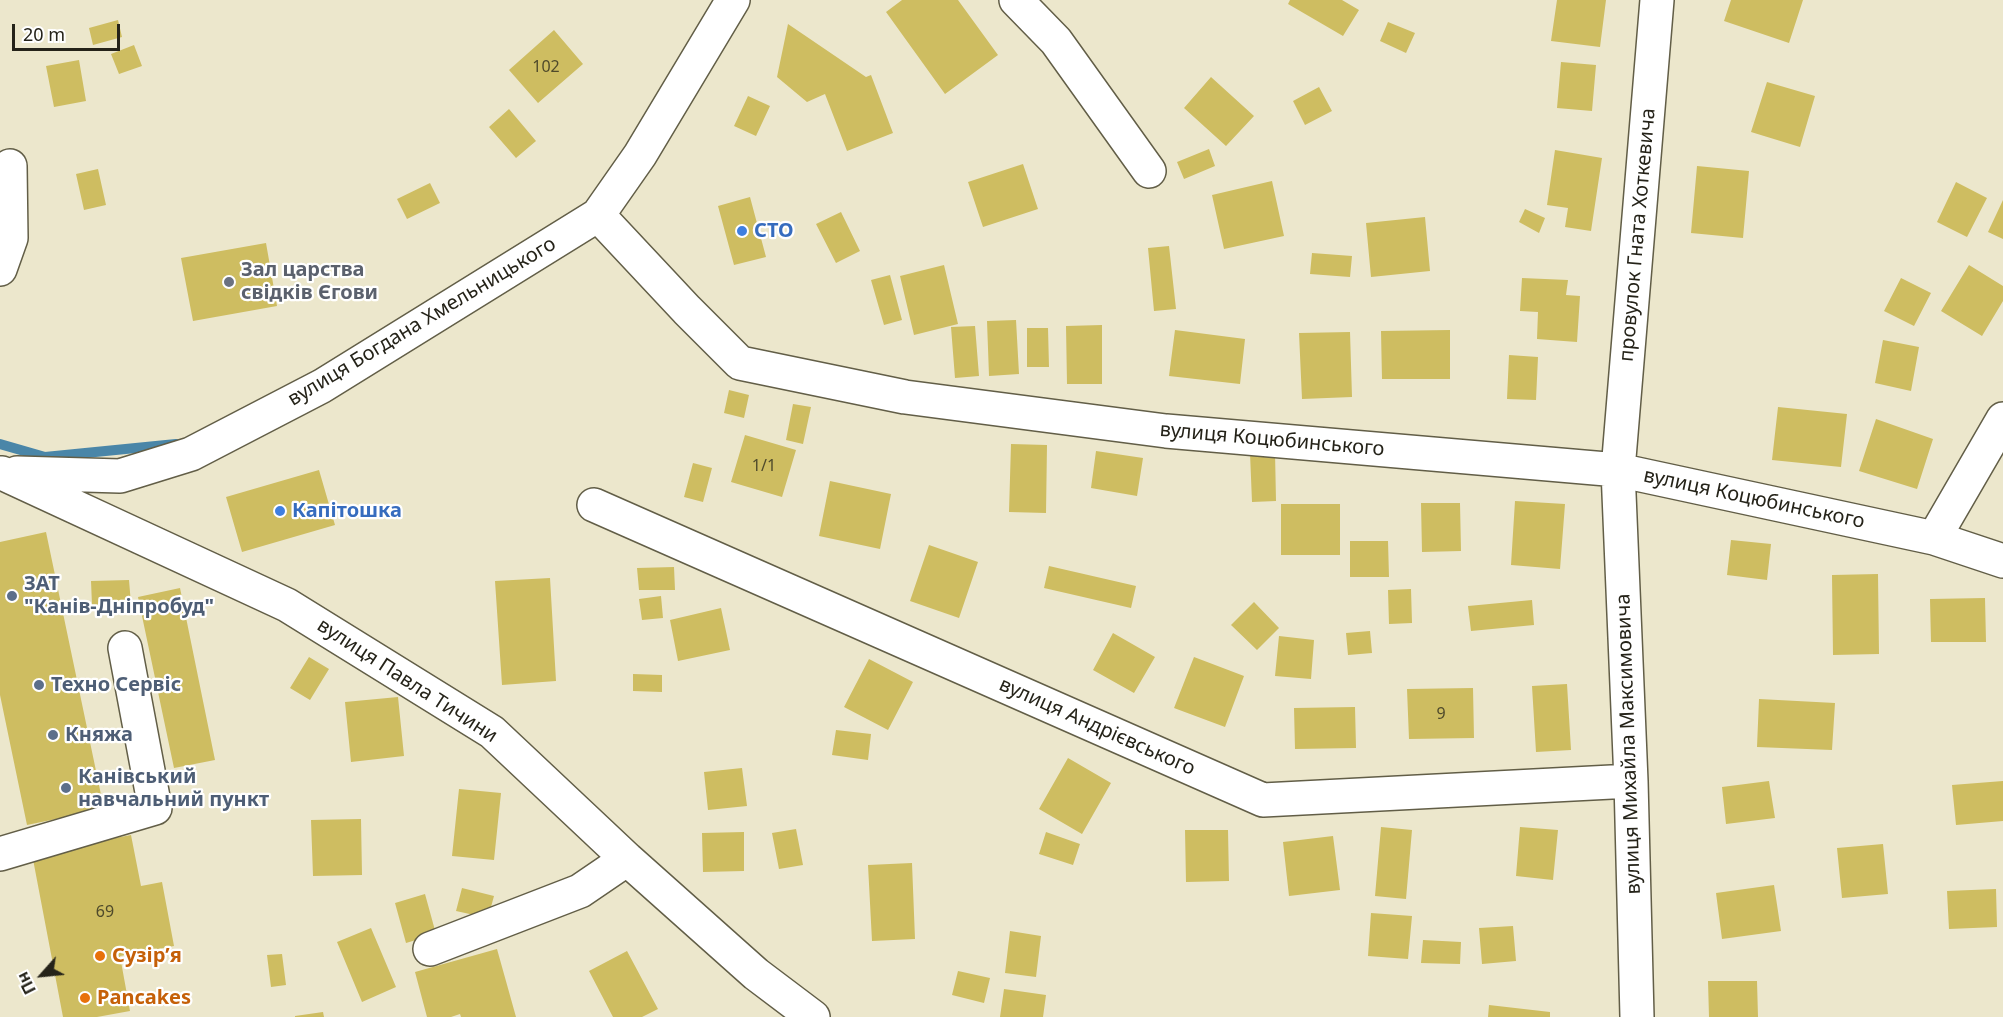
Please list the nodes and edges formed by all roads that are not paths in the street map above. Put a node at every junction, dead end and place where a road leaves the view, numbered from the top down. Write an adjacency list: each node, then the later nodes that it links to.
1 (733, 0): 6 (street, вулиця Богдана Хмельницького)
2 (1016, 0): 5 (street)
3 (1657, 0): 9 (street, провулок Гната Хоткевича)
4 (10, 166): 7 (street)
5 (1149, 171)
6 (598, 215): 9 (street, вулиця Коцюбинського); 10 (street, вулиця Богдана Хмельницького)
7 (0, 269)
8 (2003, 419): 12 (street)
9 (1618, 470): 12 (street, вулиця Коцюбинського); 15 (street, вулиця Михайла Максимовича)
10 (1, 472): 17 (street, вулиця Павла Тичини)
11 (594, 505): 15 (street, вулиця Андрієвського)
12 (1934, 538): 13 (street, вулиця Коцюбинського)
13 (2003, 561)
14 (125, 648): 16 (street)
15 (1631, 781): 20 (street, вулиця Михайла Максимовича)
16 (0, 854)
17 (627, 859): 18 (street); 19 (street, вулиця Павла Тичини)
18 (430, 949)
19 (813, 1017)
20 (1637, 1017)

